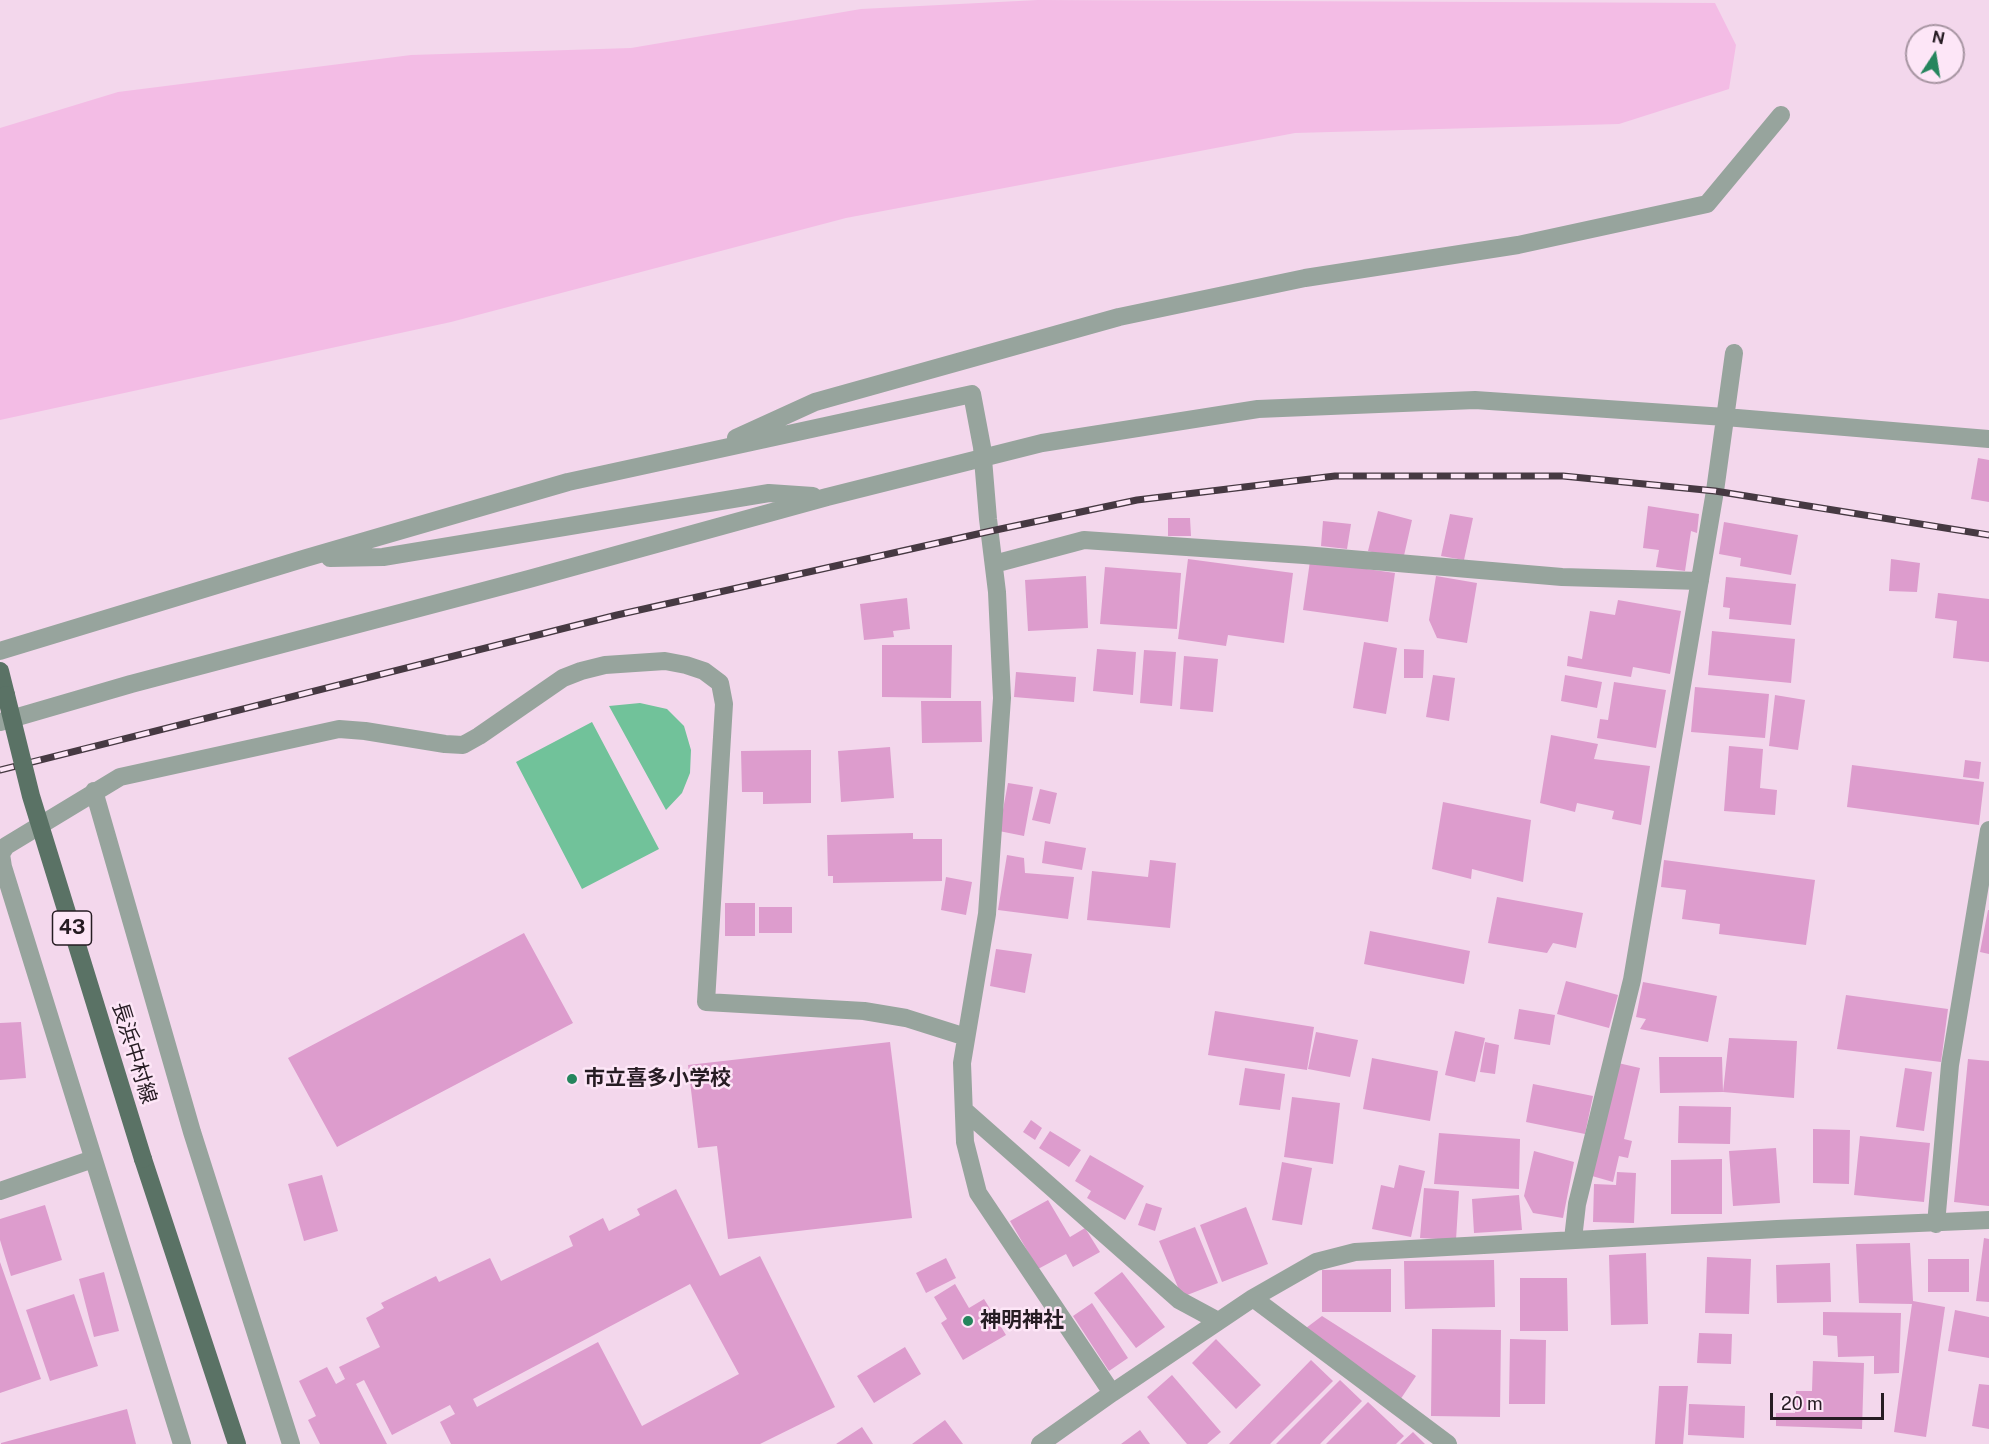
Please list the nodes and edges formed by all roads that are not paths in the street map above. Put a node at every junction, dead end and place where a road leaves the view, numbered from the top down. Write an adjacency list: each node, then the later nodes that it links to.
1 (1781, 115): 5 (street)
2 (1734, 353): 3 (street)
3 (1725, 417): 4 (street); 6 (street); 10 (street)
4 (1989, 439)
5 (701, 453): 6 (street); 8 (street)
6 (982, 459): 7 (street); 9 (street)
7 (827, 497): 8 (street); 13 (street)
8 (306, 558): 11 (street)
9 (994, 564): 10 (street); 16 (street)
10 (1700, 581): 22 (street)
11 (0, 651)
12 (0, 671): 27 (main road, 長浜中村線 / 43, bridge)
13 (0, 723)
14 (94, 791): 16 (street); 18 (street); 28 (street)
15 (1989, 830): 21 (street)
16 (966, 1037): 17 (street)
17 (964, 1110): 24 (street); 25 (street)
18 (93, 1159): 19 (street); 26 (street)
19 (0, 1191)
20 (1989, 1220): 21 (street)
21 (1936, 1224): 22 (street)
22 (1574, 1239): 23 (street)
23 (1253, 1298): 24 (street); 30 (street)
24 (1218, 1321): 25 (street)
25 (1112, 1393): 29 (street)
26 (182, 1444)
27 (237, 1444)
28 (291, 1444)
29 (1040, 1444)
30 (1448, 1444)

